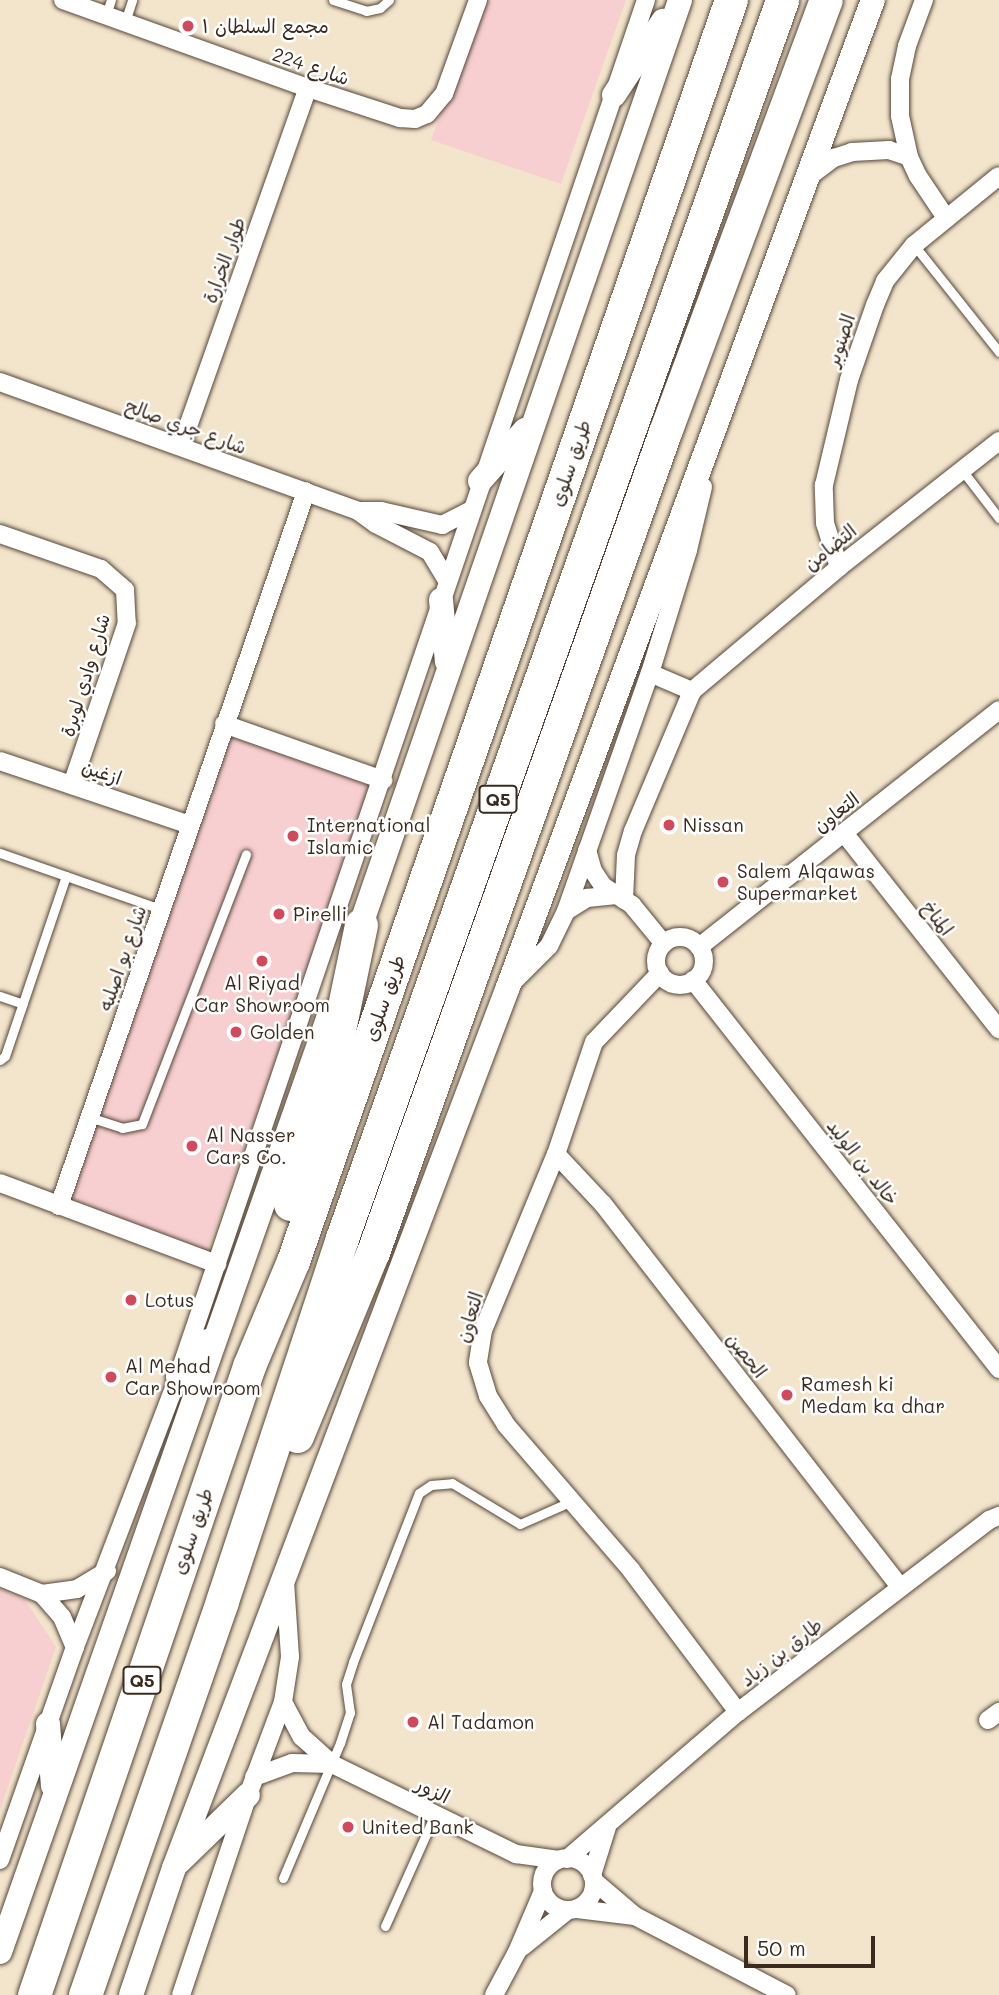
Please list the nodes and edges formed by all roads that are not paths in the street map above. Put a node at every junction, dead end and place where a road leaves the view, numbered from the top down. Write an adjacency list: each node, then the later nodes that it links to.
1 (63, 0): 13 (street, شارع 224)
2 (132, 0): 14 (lane)
3 (333, 0): 4 (lane)
4 (388, 0)
5 (478, 0): 15 (street, شارع 224)
6 (646, 0): 16 (street)
7 (679, 0): 16 (main road); 24 (main road)
8 (731, 0): 70 (highway, طريق سلوى / Q5)
9 (782, 0): 81 (highway, طريق سلوى / Q5)
10 (826, 0): 81 (highway)
11 (873, 0): 19 (main road)
12 (924, 0): 17 (street)
13 (108, 7): 14 (street, شارع 224)
14 (125, 22): 15 (street, شارع 224)
15 (308, 88): 27 (street, طوار الخرارة)
16 (614, 95): 29 (street)
17 (909, 157): 19 (street); 20 (street)
18 (999, 176): 20 (street, الصنوبر)
19 (804, 180): 25 (main road)
20 (946, 218): 21 (street, الصنوبر)
21 (914, 245): 22 (lane); 35 (street, الصنوبر)
22 (999, 352)
23 (0, 382): 27 (street, شارع جري صالح)
24 (533, 422): 29 (main road); 37 (main road)
25 (713, 429): 38 (street); 59 (main road)
26 (999, 442): 28 (street, التضامن)
27 (181, 446): 30 (street, شارع جري صالح)
28 (962, 470): 33 (lane); 35 (street, التضامن)
29 (480, 481): 31 (street)
30 (306, 492): 32 (street, شارع جري صالح); 41 (street, شارع بو اصلبه)
31 (471, 510): 32 (street, شارع جري صالح); 36 (street)
32 (358, 511): 36 (street, شارع جري صالح)
33 (999, 518)
34 (0, 534): 44 (street, شارع وادي لوبرة)
35 (839, 567): 39 (street, التضامن)
36 (444, 590): 37 (main road); 43 (street)
37 (448, 670): 54 (main road)
38 (650, 673): 39 (street); 47 (street)
39 (692, 691): 51 (street, التضامن)
40 (999, 710): 46 (street, التعاون)
41 (224, 724): 43 (street); 45 (street, شارع بو اصلبه)
42 (0, 761): 44 (street, ازغين)
43 (383, 780): 68 (street)
44 (72, 785): 45 (street, ازغين)
45 (190, 825): 52 (street, شارع بو اصلبه)
46 (844, 833): 56 (street, التعاون); 62 (street, المناخ)
47 (587, 850): 51 (street); 53 (street)
48 (0, 853): 50 (lane)
49 (246, 854): 64 (lane)
50 (66, 876): 52 (lane); 61 (lane)
51 (619, 897): 53 (street); 55 (street)
52 (161, 909): 64 (street, شارع بو اصلبه)
53 (566, 911): 59 (street)
54 (361, 925): 69 (main road); 70 (highway)
55 (664, 944): 56 (street); 57 (street)
56 (699, 947): 58 (street)
57 (660, 973): 58 (street); 65 (street, التعاون)
58 (693, 980): 71 (street, خالد بن الوليد)
59 (508, 987): 77 (main road)
60 (0, 996): 61 (lane)
61 (23, 1004): 63 (lane)
62 (999, 1029)
63 (0, 1060)
64 (89, 1117): 67 (street, شارع بو اصلبه)
65 (555, 1154): 73 (street, التعاون); 79 (street, الحصن)
66 (0, 1184): 67 (street)
67 (59, 1206): 68 (street)
68 (217, 1264): 72 (street)
69 (218, 1329): 72 (main road); 88 (main road)
70 (249, 1366): 103 (highway, طريق سلوى / Q5)
71 (999, 1369)
72 (178, 1377): 76 (street)
73 (572, 1501): 84 (street, التعاون); 86 (lane)
74 (999, 1502): 75 (street, طارق بن زياد)
75 (994, 1518): 79 (street, طارق بن زياد)
76 (107, 1571): 80 (street); 82 (street)
77 (285, 1572): 83 (street); 94 (main road)
78 (0, 1577): 80 (street)
79 (900, 1587): 84 (street, طارق بن زياد)
80 (42, 1594): 82 (street)
81 (222, 1601): 104 (highway, طريق سلوى / Q5)
82 (75, 1647): 85 (street)
83 (283, 1702): 86 (street, الزور); 87 (street)
84 (738, 1712): 90 (street, طارق بن زياد)
85 (48, 1724): 88 (main road); 93 (street)
86 (332, 1764): 87 (street, الزور); 89 (street, الزور); 95 (lane)
87 (251, 1786): 94 (main road); 106 (street)
88 (54, 1796): 101 (main road)
89 (435, 1814): 91 (street, الزور); 100 (lane)
90 (607, 1827): 92 (street, طارق بن زياد); 96 (street)
91 (516, 1854): 92 (street, الزور); 97 (street, الزور)
92 (563, 1859): 96 (street); 97 (street)
93 (0, 1860)
94 (174, 1868): 105 (main road)
95 (283, 1878)
96 (593, 1878): 98 (street); 99 (street)
97 (543, 1888): 98 (street); 102 (street)
98 (572, 1910): 99 (street); 102 (street)
99 (635, 1916): 108 (street)
100 (385, 1926)
101 (0, 1952)
102 (517, 1952): 107 (street)
103 (34, 1995)
104 (85, 1995)
105 (131, 1995)
106 (181, 1995)
107 (494, 1995)
108 (787, 1995)

